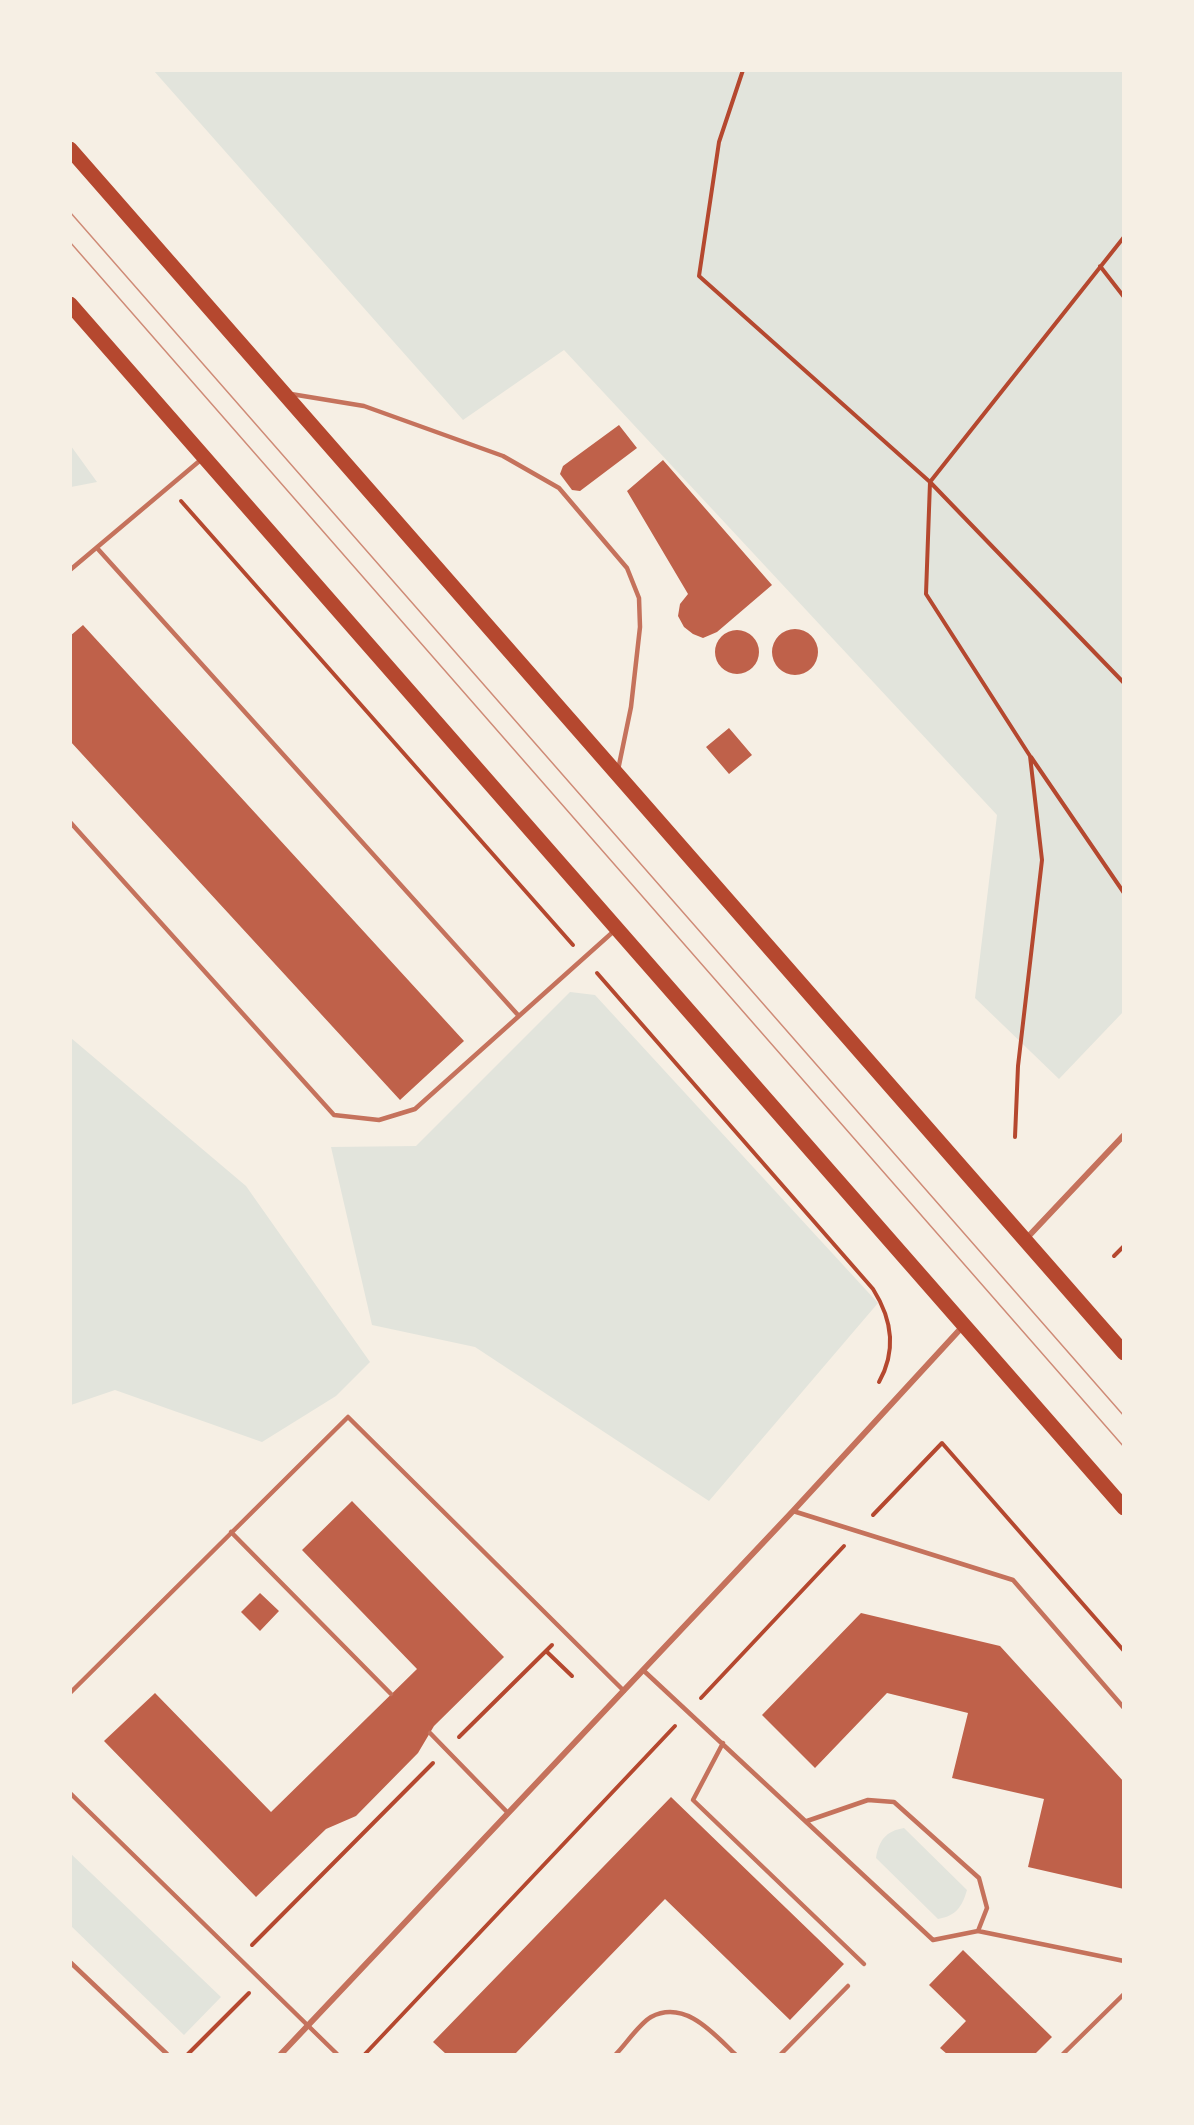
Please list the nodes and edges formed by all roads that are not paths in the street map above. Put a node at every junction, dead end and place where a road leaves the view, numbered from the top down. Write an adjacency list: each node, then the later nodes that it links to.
1 (70, 150): 3 (main road)
2 (70, 304): 4 (main road)
3 (283, 392): 7 (main road); 7 (lane)
4 (205, 457): 5 (lane); 9 (main road)
5 (97, 548): 6 (lane); 10 (lane)
6 (70, 570)
7 (617, 775): 12 (main road)
8 (70, 822): 10 (lane)
9 (617, 928): 10 (lane); 13 (main road)
10 (518, 1015)
11 (1124, 1136): 12 (street)
12 (1024, 1240): 14 (main road)
13 (964, 1324): 15 (main road); 16 (street)
14 (1124, 1353)
15 (1124, 1508)
16 (793, 1511): 18 (street); 22 (lane)
17 (231, 1532): 19 (lane); 20 (lane); 21 (lane)
18 (643, 1670): 19 (street); 24 (lane)
19 (624, 1691): 26 (street)
20 (70, 1693)
21 (391, 1694)
22 (1124, 1708)
23 (430, 1733): 26 (lane)
24 (723, 1743): 27 (lane); 31 (lane)
25 (70, 1793): 34 (lane)
26 (508, 1813): 34 (street)
27 (807, 1821): 28 (lane); 28 (lane)
28 (978, 1931): 29 (lane)
29 (1124, 1961)
30 (70, 1962): 35 (lane)
31 (864, 1964)
32 (848, 1986): 40 (lane)
33 (1124, 1994): 41 (lane)
34 (308, 2026): 36 (street); 37 (lane)
35 (166, 2055)
36 (281, 2055)
37 (337, 2055)
38 (616, 2055): 39 (lane)
39 (735, 2055)
40 (781, 2055)
41 (1063, 2055)

